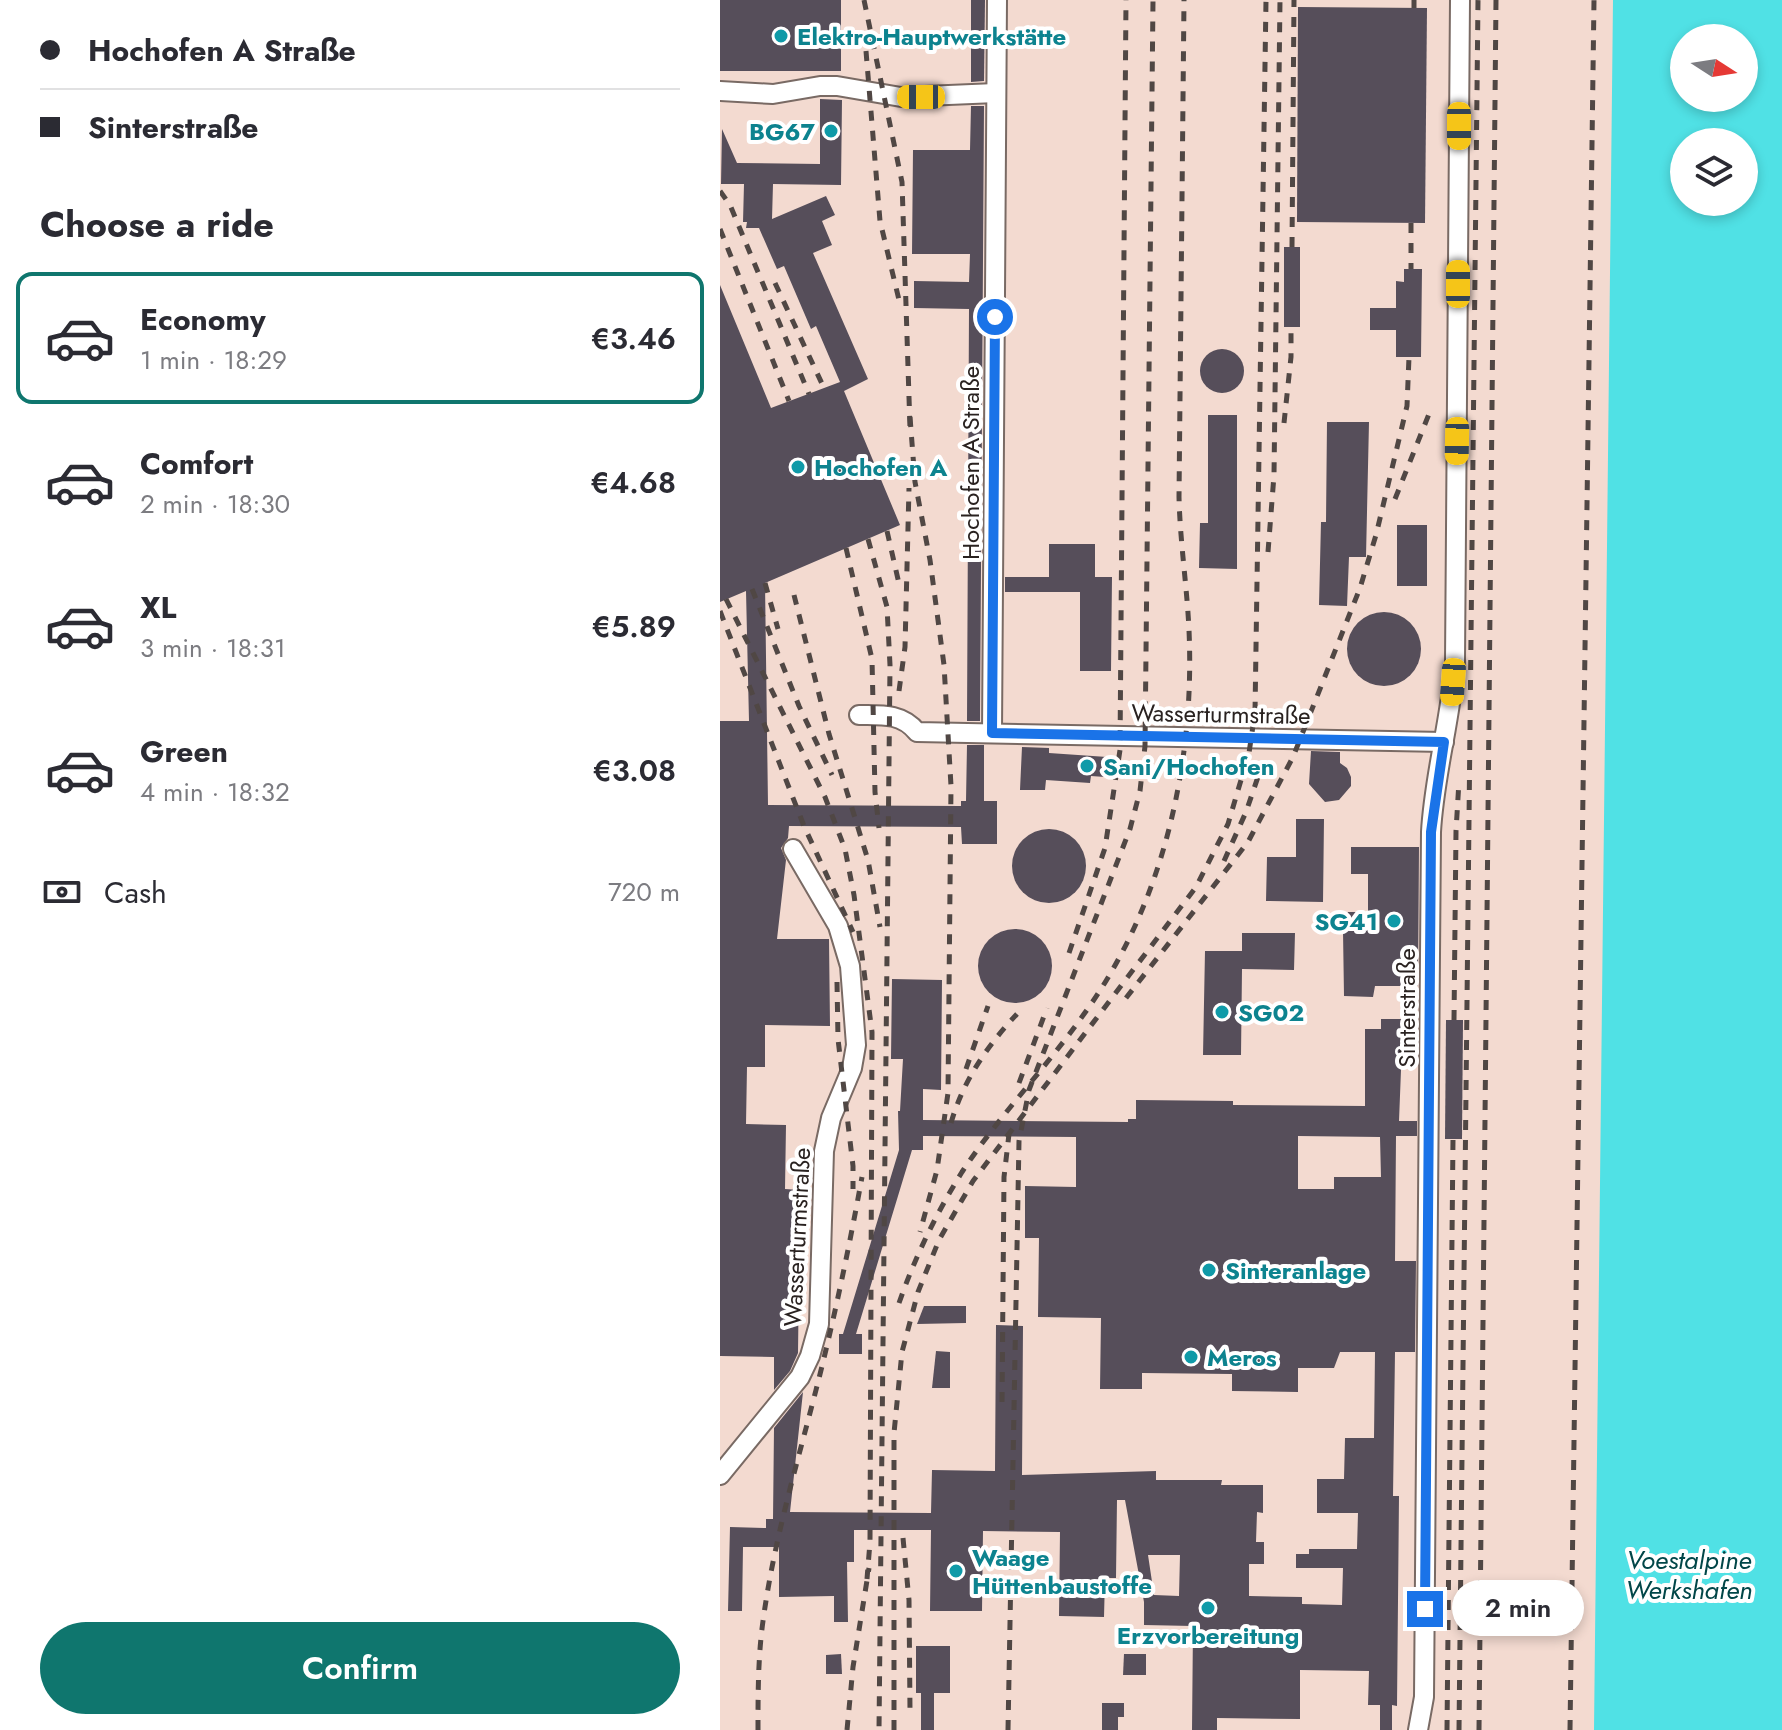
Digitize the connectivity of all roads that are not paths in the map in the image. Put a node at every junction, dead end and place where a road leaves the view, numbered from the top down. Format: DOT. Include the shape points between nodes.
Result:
graph roads {
  1 [pos="997,0"];
  2 [pos="1460,0"];
  3 [pos="720,91"];
  4 [pos="996,93"];
  5 [pos="859,715"];
  6 [pos="992,733"];
  7 [pos="1444,742"];
  8 [pos="793,849"];
  9 [pos="720,1475"];
  10 [pos="1418,1730"];
  1 -- 4 [label="street, Hochofen A Straße"];
  2 -- 7 [label="street, Sinterstraße" via="1455,662"];
  3 -- 4 [label="street" via="773,94 837,86 901,97"];
  4 -- 6 [label="street, Hochofen A Straße"];
  5 -- 6 [label="street, Wasserturmstraße" via="900,718 917,732"];
  6 -- 7 [label="street, Wasserturmstraße"];
  7 -- 10 [label="street, Sinterstraße" via="1431,832 1424,1697"];
  8 -- 9 [label="street, Wasserturmstraße" via="838,926 850,966 856,1045 824,1151 819,1324 810,1356 800,1377"];
}
